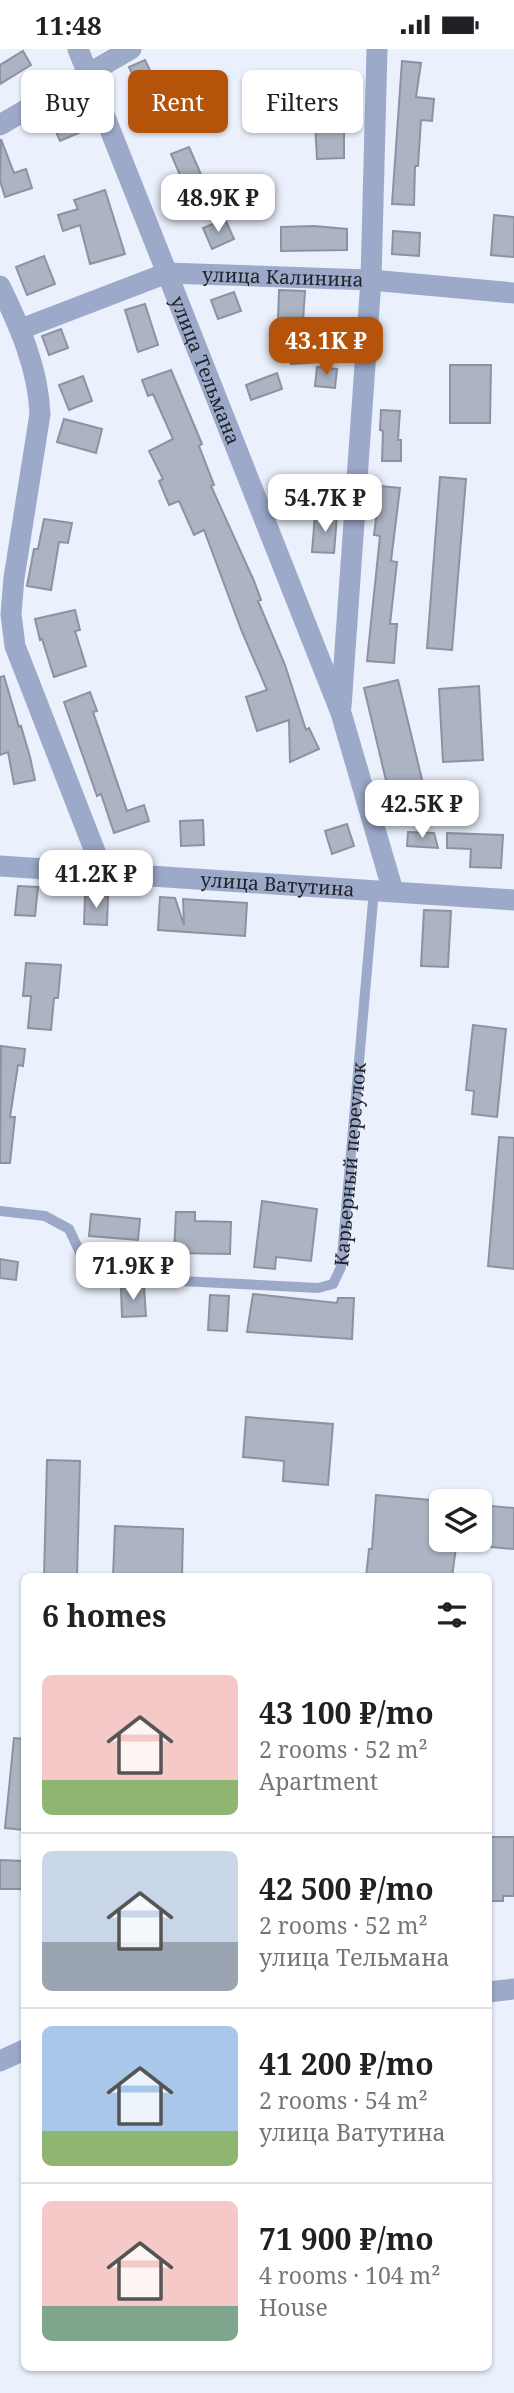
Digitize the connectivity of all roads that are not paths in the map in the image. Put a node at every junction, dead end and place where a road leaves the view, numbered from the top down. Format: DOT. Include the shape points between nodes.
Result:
graph roads {
  1 [pos="78,49"];
  2 [pos="131,49"];
  3 [pos="377,49"];
  4 [pos="86,70"];
  5 [pos="95,70"];
  6 [pos="21,113"];
  7 [pos="0,125"];
  8 [pos="111,133"];
  9 [pos="167,273"];
  10 [pos="371,280"];
  11 [pos="0,286"];
  12 [pos="514,293"];
  13 [pos="21,329"];
  14 [pos="341,713"];
  15 [pos="103,872"];
  16 [pos="1,873"];
  17 [pos="383,891"];
  18 [pos="514,900"];
  19 [pos="0,1211"];
  20 [pos="514,1989"];
  21 [pos="492,1991"];
  22 [pos="21,2051"];
  23 [pos="0,2061"];
  1 -- 4 [label="street, улица Тельмана"];
  2 -- 5 [label="street"];
  3 -- 10 [label="street"];
  6 -- 7 [label="street"];
  8 -- 9 [label="street, улица Тельмана"];
  9 -- 10 [label="street, улица Калинина"];
  9 -- 13 [label="street, улица Калинина"];
  9 -- 14 [label="street, улица Тельмана"];
  10 -- 12 [label="street, улица Калинина"];
  10 -- 14 [label="street"];
  11 -- 13 [label="street"];
  13 -- 15 [label="street" via="38,389 40,414 13,578 15,646"];
  14 -- 17 [label="street, улица Тельмана"];
  15 -- 16 [label="street, улица Ватутина"];
  15 -- 17 [label="street, улица Ватутина"];
  17 -- 18 [label="street, улица Ватутина"];
  17 -- 19 [label="lane, Карьерный переулок" via="341,1267 333,1284 318,1288 101,1277 85,1263 69,1229 45,1216"];
  20 -- 21 [label="street"];
  22 -- 23 [label="street"];
}
